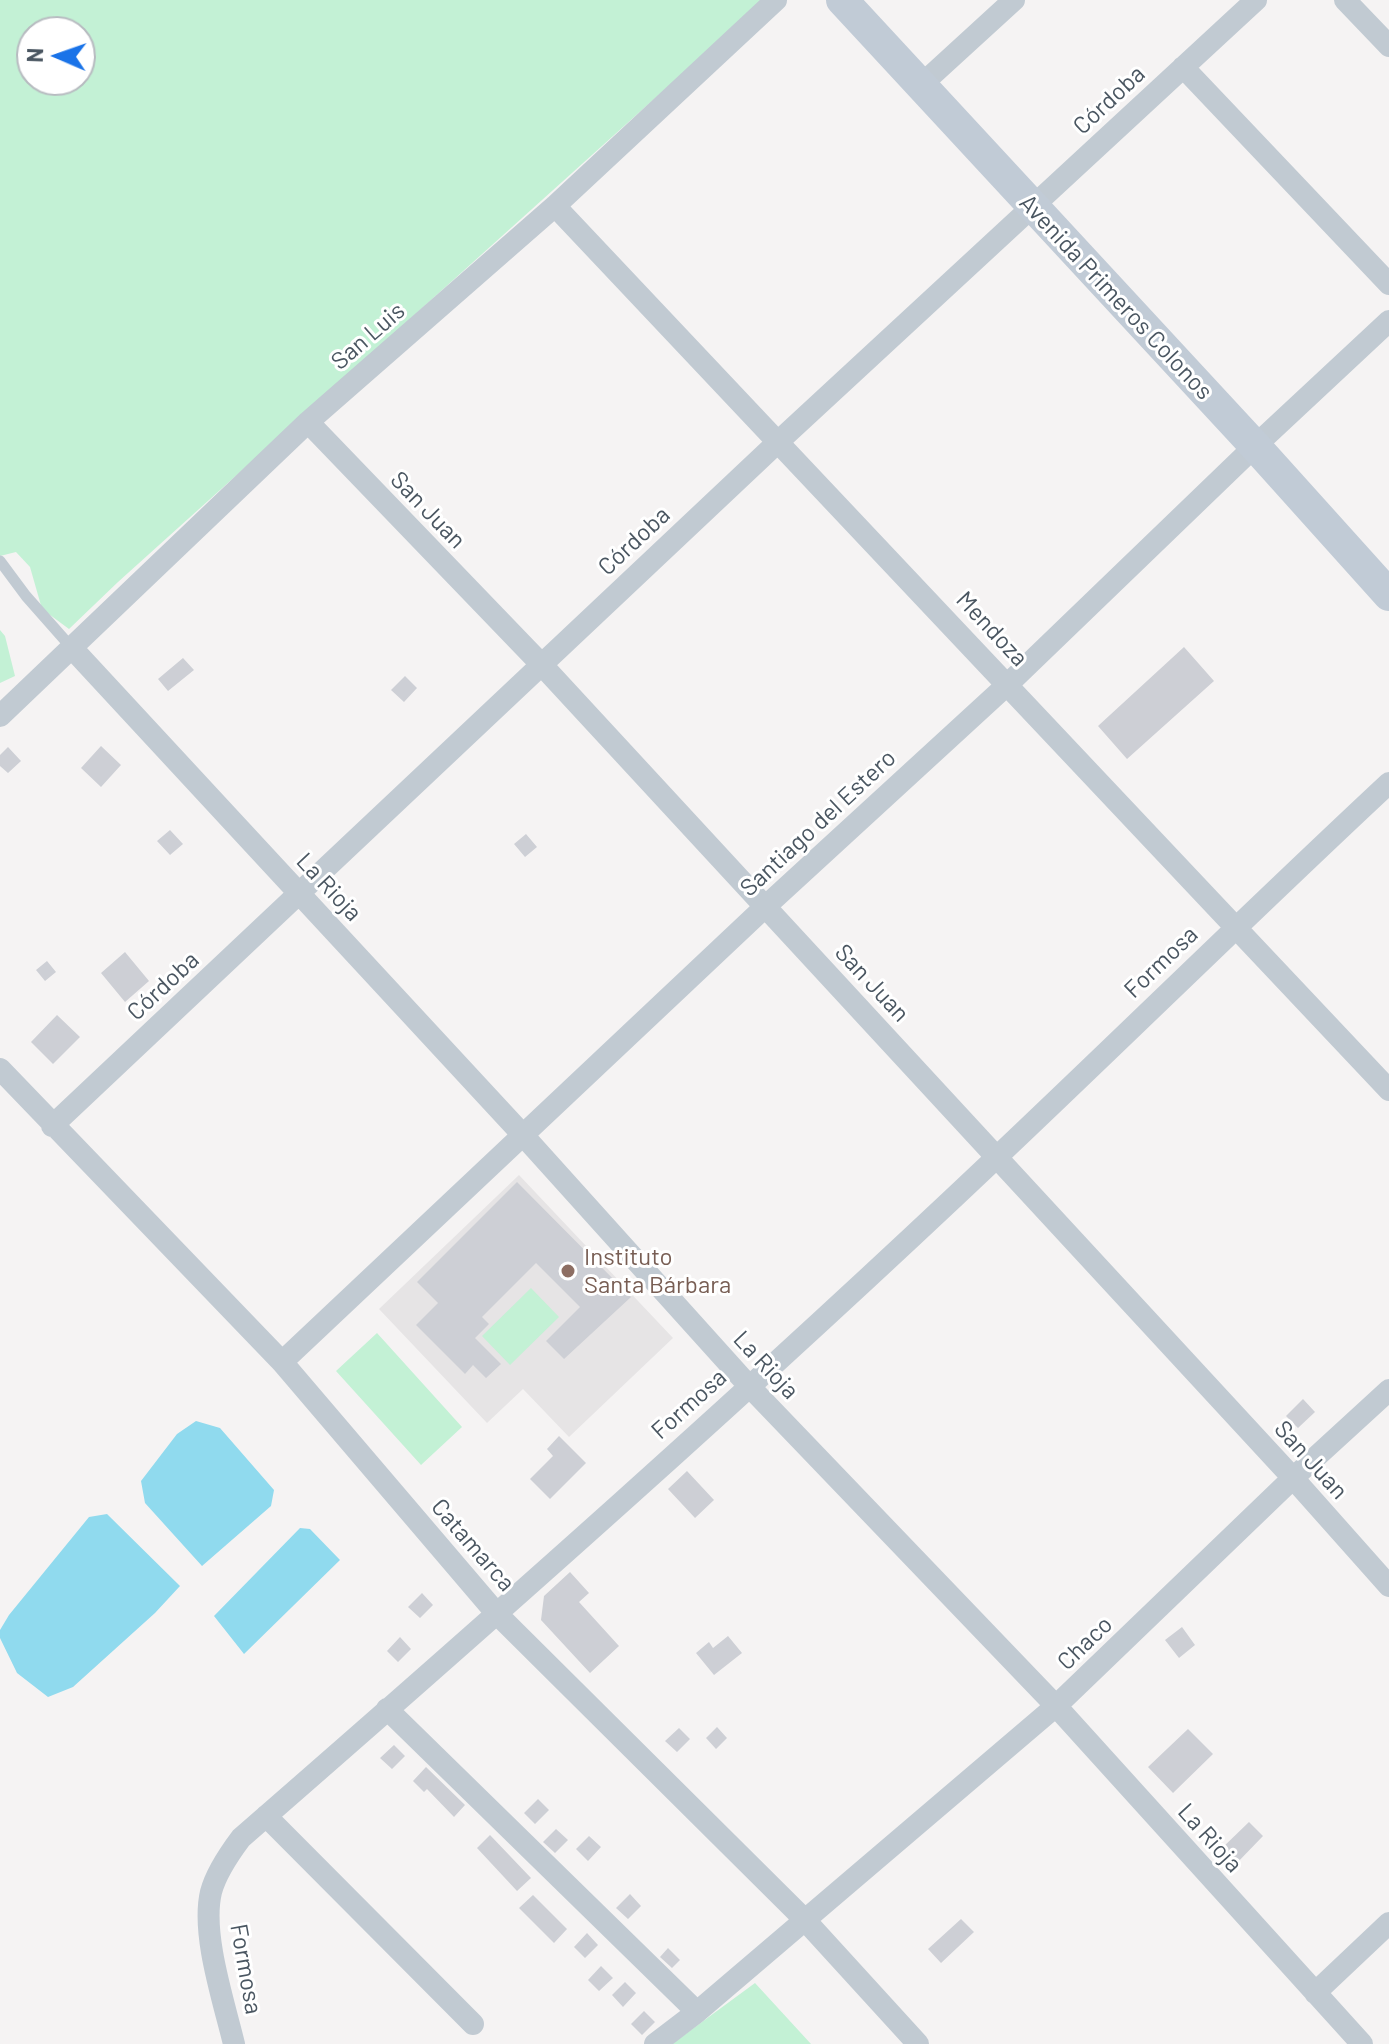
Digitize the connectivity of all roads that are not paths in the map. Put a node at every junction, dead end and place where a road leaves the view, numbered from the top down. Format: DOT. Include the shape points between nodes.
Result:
graph roads {
  1 [pos="776,0"];
  2 [pos="842,0"];
  3 [pos="1014,0"];
  4 [pos="1256,0"];
  5 [pos="1345,0"];
  6 [pos="1389,46"];
  7 [pos="1183,67"];
  8 [pos="921,85"];
  9 [pos="555,206"];
  10 [pos="1031,207"];
  11 [pos="1389,284"];
  12 [pos="1389,321"];
  13 [pos="308,422"];
  14 [pos="779,441"];
  15 [pos="1255,446"];
  16 [pos="0,561"];
  17 [pos="1389,595"];
  18 [pos="71,647"];
  19 [pos="541,664"];
  20 [pos="1008,684"];
  21 [pos="0,716"];
  22 [pos="1389,783"];
  23 [pos="299,893"];
  24 [pos="766,906"];
  25 [pos="1235,926"];
  26 [pos="0,1069"];
  27 [pos="1389,1090"];
  28 [pos="52,1126"];
  29 [pos="522,1134"];
  30 [pos="997,1157"];
  31 [pos="282,1362"];
  32 [pos="749,1386"];
  33 [pos="1389,1390"];
  34 [pos="1293,1478"];
  35 [pos="1389,1586"];
  36 [pos="497,1614"];
  37 [pos="1056,1706"];
  38 [pos="387,1709"];
  39 [pos="266,1816"];
  40 [pos="804,1919"];
  41 [pos="1389,1923"];
  42 [pos="1315,1993"];
  43 [pos="697,2012"];
  44 [pos="473,2024"];
  45 [pos="234,2044"];
  46 [pos="655,2044"];
  47 [pos="918,2044"];
  48 [pos="1362,2044"];
  1 -- 9 [label="street, San Luis"];
  2 -- 8 [label="street, Avenida Primeros Colonos"];
  3 -- 8 [label="street"];
  4 -- 7 [label="street, Córdoba"];
  5 -- 6 [label="street"];
  7 -- 10 [label="street, Córdoba"];
  7 -- 11 [label="street"];
  8 -- 10 [label="street, Avenida Primeros Colonos"];
  9 -- 13 [label="street, San Luis"];
  9 -- 14 [label="street, Mendoza"];
  10 -- 14 [label="street, Córdoba"];
  10 -- 15 [label="street, Avenida Primeros Colonos"];
  12 -- 15 [label="street, Santiago del Estero"];
  13 -- 18 [label="street, San Luis"];
  13 -- 19 [label="street, San Juan"];
  14 -- 19 [label="street, Córdoba"];
  14 -- 20 [label="street, Mendoza"];
  15 -- 17 [label="street, Avenida Primeros Colonos"];
  15 -- 20 [label="street, Santiago del Estero"];
  16 -- 18 [label="lane"];
  18 -- 21 [label="street, San Luis"];
  18 -- 23 [label="street, La Rioja"];
  19 -- 23 [label="street, Córdoba"];
  19 -- 24 [label="street, San Juan"];
  20 -- 24 [label="street, Santiago del Estero"];
  20 -- 25 [label="street, Mendoza"];
  22 -- 25 [label="street, Formosa"];
  23 -- 28 [label="street, Córdoba"];
  23 -- 29 [label="street, La Rioja"];
  24 -- 29 [label="street, Santiago del Estero"];
  24 -- 30 [label="street, San Juan"];
  25 -- 27 [label="street, Mendoza"];
  25 -- 30 [label="street, Formosa"];
  26 -- 28 [label="street, Catamarca"];
  28 -- 31 [label="street, Catamarca"];
  29 -- 31 [label="street, Santiago del Estero"];
  29 -- 32 [label="street, La Rioja"];
  30 -- 32 [label="street, Formosa"];
  30 -- 34 [label="street, San Juan"];
  31 -- 36 [label="street, Catamarca"];
  32 -- 36 [label="street, Formosa"];
  32 -- 37 [label="street, La Rioja"];
  33 -- 34 [label="street, Chaco"];
  34 -- 35 [label="street, San Juan"];
  34 -- 37 [label="street, Chaco"];
  36 -- 38 [label="street, Formosa"];
  36 -- 40 [label="street, Catamarca"];
  37 -- 40 [label="street, Chaco"];
  37 -- 42 [label="street, La Rioja"];
  38 -- 39 [label="street, Formosa"];
  38 -- 43 [label="street"];
  39 -- 44 [label="street"];
  39 -- 45 [label="street, Formosa" via="227,1856 211,1893 209,1937"];
  40 -- 43 [label="street, Chaco"];
  40 -- 47 [label="street, Catamarca"];
  41 -- 42 [label="street"];
  42 -- 48 [label="street, La Rioja"];
  43 -- 46 [label="street, Chaco"];
}
